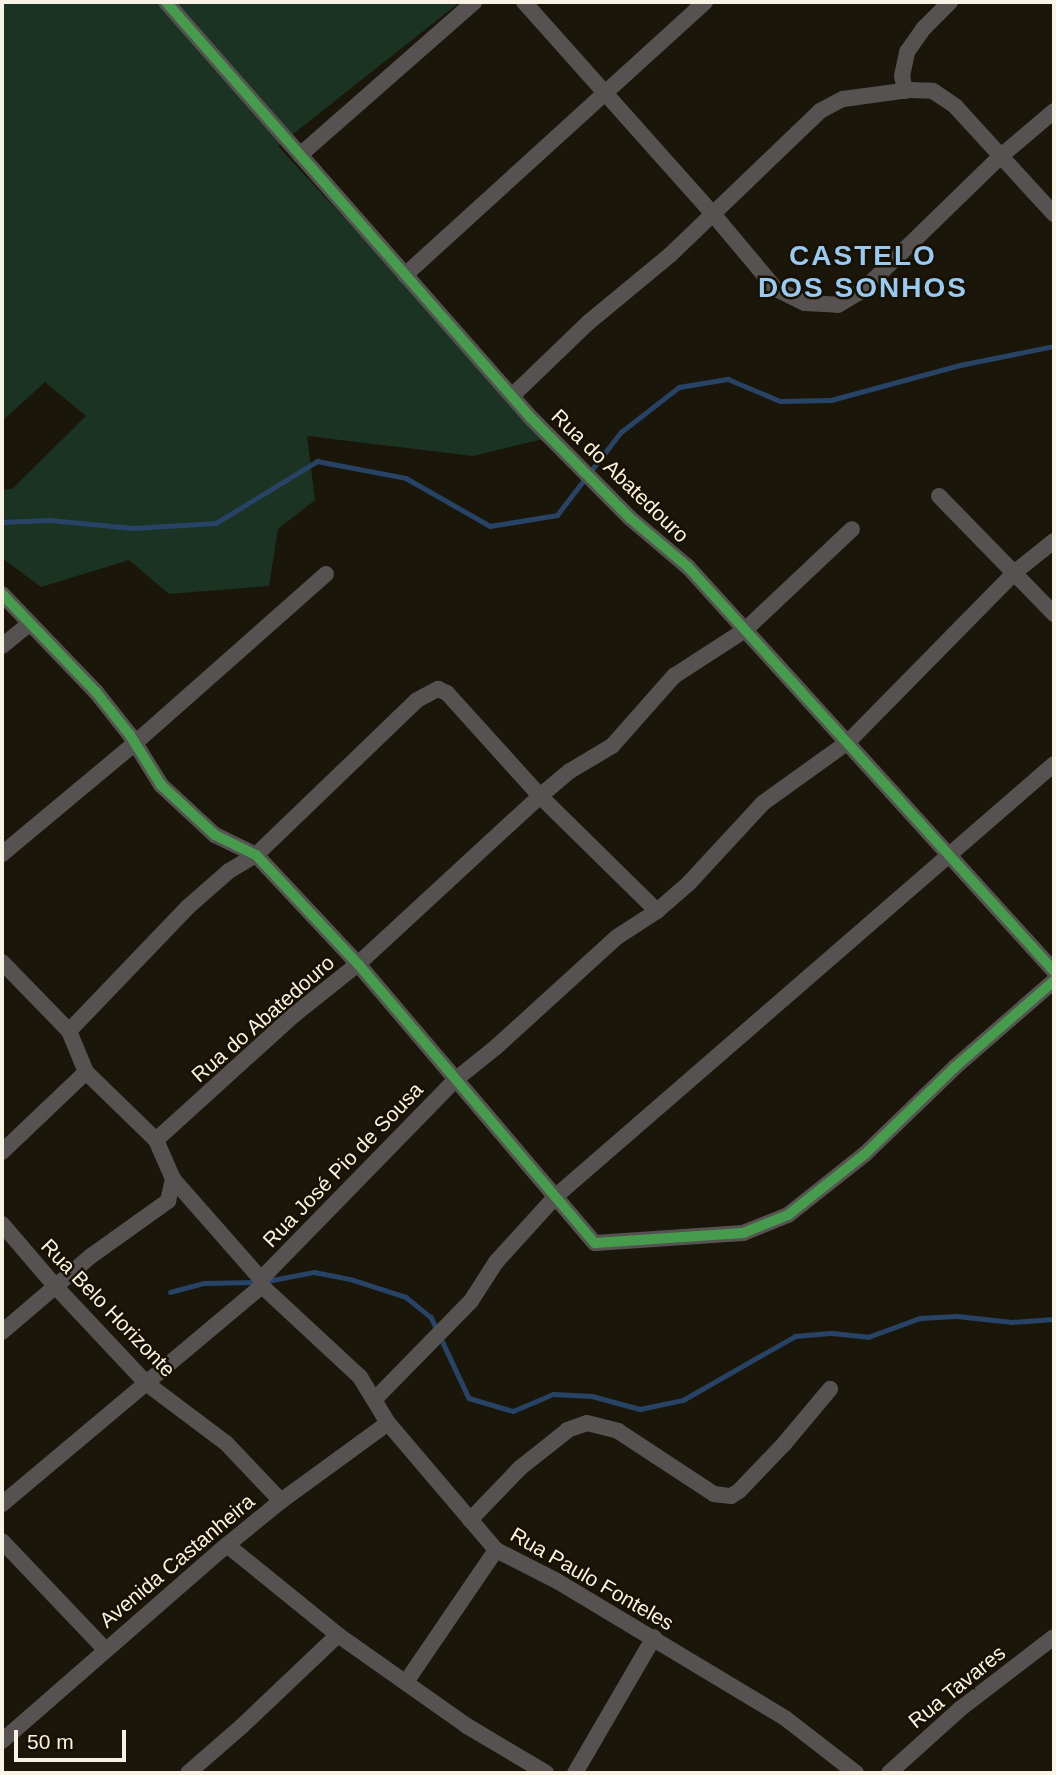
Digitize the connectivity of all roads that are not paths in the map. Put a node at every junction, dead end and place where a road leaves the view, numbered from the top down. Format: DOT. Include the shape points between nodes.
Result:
graph roads {
  1 [pos="166,2"];
  2 [pos="474,2"];
  3 [pos="524,2"];
  4 [pos="705,2"];
  5 [pos="950,2"];
  6 [pos="905,91"];
  7 [pos="607,94"];
  8 [pos="1054,111"];
  9 [pos="300,155"];
  10 [pos="1002,155"];
  11 [pos="713,214"];
  12 [pos="1054,214"];
  13 [pos="405,275"];
  14 [pos="512,397"];
  15 [pos="939,496"];
  16 [pos="852,529"];
  17 [pos="1054,541"];
  18 [pos="1015,572"];
  19 [pos="326,575"];
  20 [pos="2,594"];
  21 [pos="1054,614"];
  22 [pos="30,623"];
  23 [pos="745,630"];
  24 [pos="2,646"];
  25 [pos="848,742"];
  26 [pos="135,743"];
  27 [pos="1054,764"];
  28 [pos="540,796"];
  29 [pos="2,854"];
  30 [pos="949,854"];
  31 [pos="256,855"];
  32 [pos="657,911"];
  33 [pos="2,962"];
  34 [pos="358,964"];
  35 [pos="1054,971"];
  36 [pos="1054,981"];
  37 [pos="69,1031"];
  38 [pos="86,1072"];
  39 [pos="455,1080"];
  40 [pos="156,1140"];
  41 [pos="2,1152"];
  42 [pos="173,1179"];
  43 [pos="556,1196"];
  44 [pos="2,1224"];
  45 [pos="261,1282"];
  46 [pos="56,1287"];
  47 [pos="2,1332"];
  48 [pos="146,1383"];
  49 [pos="830,1389"];
  50 [pos="375,1399"];
  51 [pos="388,1423"];
  52 [pos="281,1501"];
  53 [pos="2,1504"];
  54 [pos="470,1520"];
  55 [pos="2,1541"];
  56 [pos="227,1545"];
  57 [pos="496,1550"];
  58 [pos="338,1634"];
  59 [pos="654,1637"];
  60 [pos="1054,1637"];
  61 [pos="105,1649"];
  62 [pos="406,1682"];
  63 [pos="2,1741"];
  64 [pos="188,1773"];
  65 [pos="546,1773"];
  66 [pos="575,1773"];
  67 [pos="856,1773"];
  68 [pos="889,1773"];
  1 -- 9 [label="street, Rua do Abatedouro"];
  2 -- 9 [label="street"];
  3 -- 7 [label="street"];
  4 -- 7 [label="street"];
  5 -- 6 [label="street" via="923,28 907,52 902,76"];
  6 -- 10 [label="street" via="933,92 944,99"];
  6 -- 11 [label="street" via="843,99 820,111"];
  7 -- 11 [label="street"];
  7 -- 13 [label="street"];
  8 -- 10 [label="street"];
  9 -- 13 [label="street, Rua do Abatedouro"];
  10 -- 11 [label="street" via="863,290 838,305 805,303 776,289"];
  10 -- 12 [label="street"];
  11 -- 14 [label="street" via="589,322"];
  13 -- 14 [label="street, Rua do Abatedouro"];
  14 -- 23 [label="street, Rua do Abatedouro" via="630,518 688,567"];
  15 -- 18 [label="street"];
  16 -- 23 [label="street, Rua do Abatedouro"];
  17 -- 18 [label="street, Rua José Pio de Sousa"];
  18 -- 21 [label="street"];
  18 -- 25 [label="street, Rua José Pio de Sousa"];
  19 -- 26 [label="street"];
  20 -- 22 [label="street"];
  22 -- 24 [label="street"];
  22 -- 26 [label="street" via="96,692"];
  23 -- 25 [label="street, Rua do Abatedouro"];
  23 -- 28 [label="street, Rua do Abatedouro" via="674,676 612,746"];
  25 -- 30 [label="street, Rua do Abatedouro"];
  25 -- 32 [label="street, Rua José Pio de Sousa" via="763,803 690,883"];
  26 -- 29 [label="street"];
  26 -- 31 [label="street" via="161,785 215,835"];
  27 -- 30 [label="street"];
  28 -- 31 [label="street" via="447,693 438,689 417,699"];
  28 -- 32 [label="street"];
  28 -- 34 [label="street, Rua do Abatedouro"];
  30 -- 35 [label="street, Rua do Abatedouro"];
  30 -- 43 [label="street"];
  31 -- 34 [label="street"];
  31 -- 37 [label="street" via="229,871 189,906"];
  32 -- 39 [label="street, Rua José Pio de Sousa" via="617,937"];
  33 -- 37 [label="street"];
  34 -- 39 [label="street"];
  34 -- 40 [label="street, Rua do Abatedouro" via="293,1015"];
  36 -- 43 [label="street" via="865,1154 788,1215 743,1233 596,1244"];
  37 -- 38 [label="street"];
  38 -- 40 [label="street"];
  38 -- 41 [label="street"];
  39 -- 43 [label="street"];
  39 -- 45 [label="street, Rua José Pio de Sousa"];
  40 -- 42 [label="street"];
  42 -- 45 [label="street, Rua Paulo Fonteles"];
  42 -- 46 [label="street" via="168,1201"];
  43 -- 50 [label="street" via="495,1262 471,1301"];
  44 -- 46 [label="street, Rua Belo Horizonte"];
  45 -- 48 [label="street, Rua José Pio de Sousa"];
  45 -- 50 [label="street, Rua Paulo Fonteles" via="360,1377"];
  46 -- 47 [label="street"];
  46 -- 48 [label="street, Rua Belo Horizonte"];
  48 -- 52 [label="street, Rua Belo Horizonte" via="226,1443"];
  48 -- 53 [label="street, Rua José Pio de Sousa"];
  49 -- 54 [label="street" via="784,1444 730,1496 714,1494 618,1431 587,1423 567,1430 520,1468"];
  50 -- 51 [label="street, Rua Paulo Fonteles"];
  51 -- 52 [label="street, Avenida Castanheira"];
  51 -- 54 [label="street, Rua Paulo Fonteles"];
  52 -- 56 [label="street, Avenida Castanheira"];
  54 -- 57 [label="street, Rua Paulo Fonteles"];
  55 -- 61 [label="street"];
  56 -- 58 [label="street"];
  56 -- 61 [label="street, Avenida Castanheira"];
  57 -- 59 [label="street, Rua Paulo Fonteles"];
  57 -- 62 [label="street"];
  58 -- 62 [label="street"];
  58 -- 64 [label="street"];
  59 -- 66 [label="street"];
  59 -- 67 [label="street, Rua Paulo Fonteles" via="785,1718"];
  60 -- 68 [label="street, Rua Tavares" via="960,1709"];
  61 -- 63 [label="street, Avenida Castanheira"];
  62 -- 65 [label="street" via="467,1726"];
}
